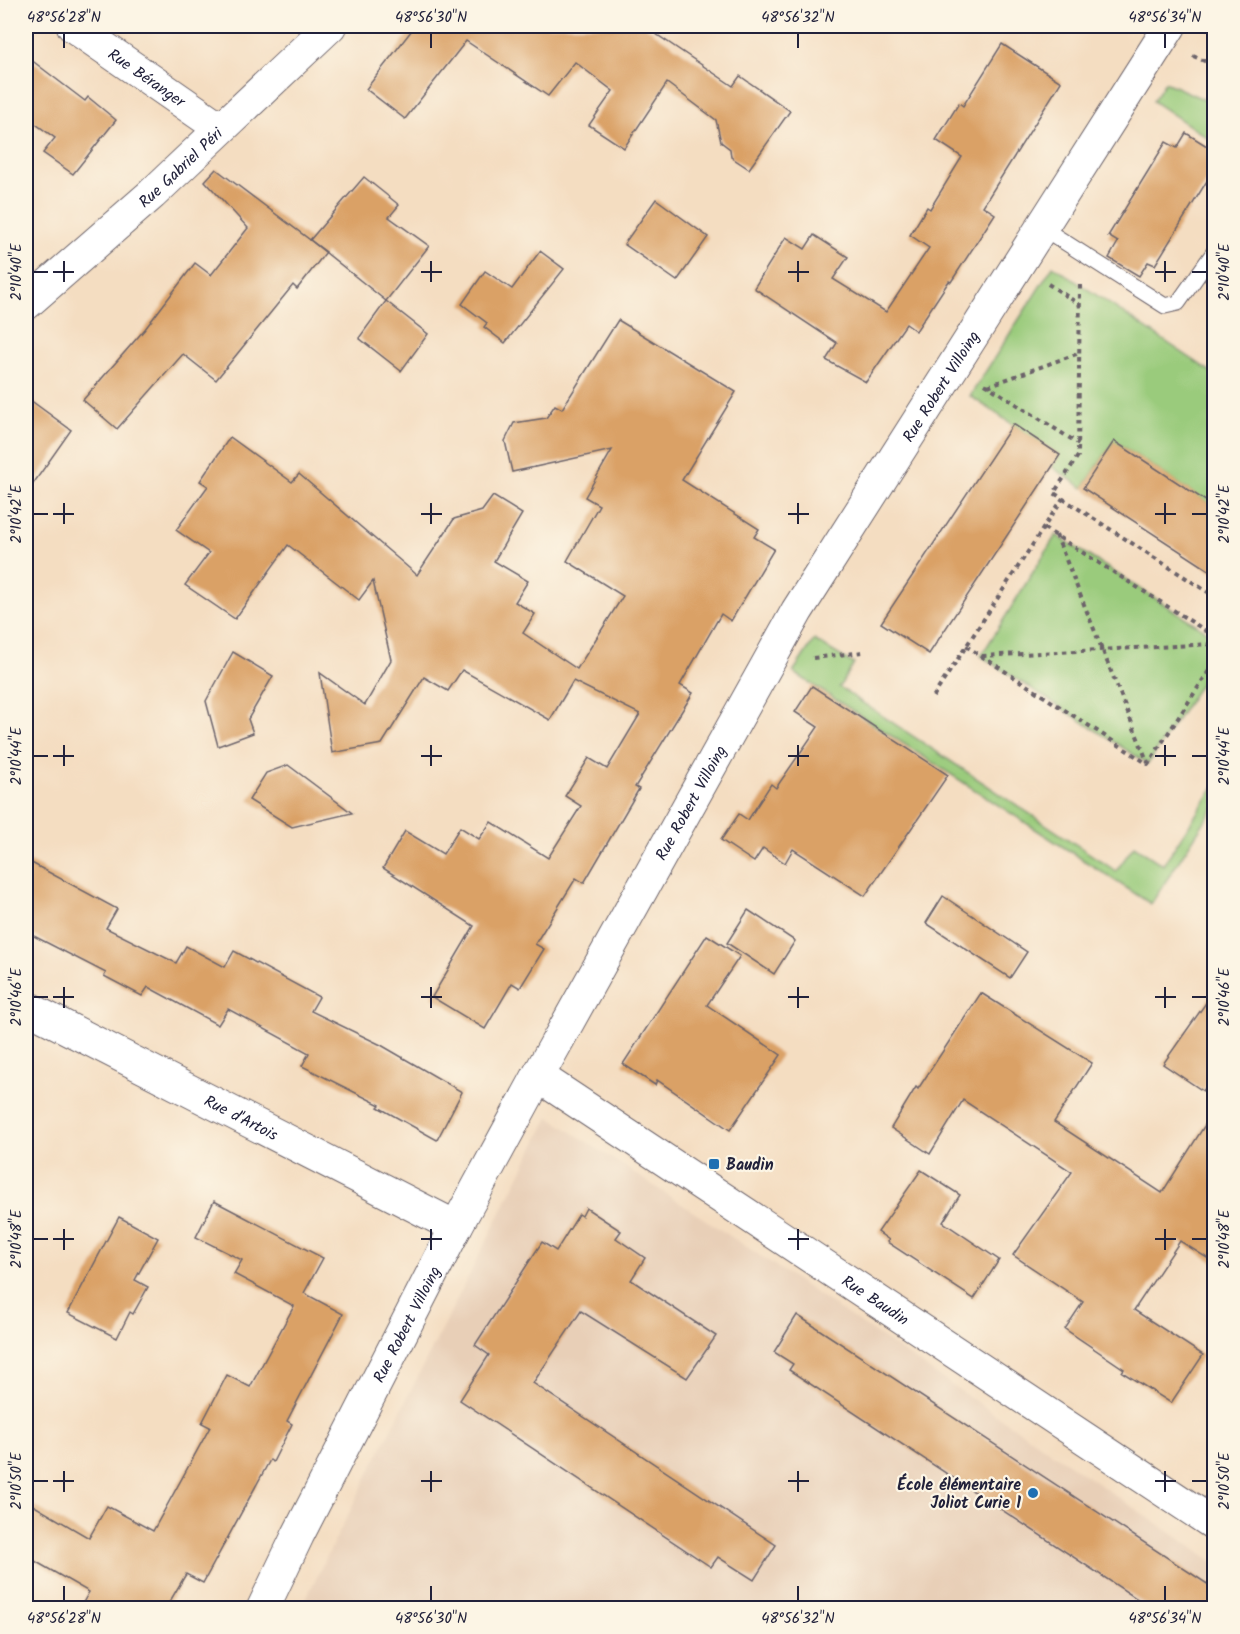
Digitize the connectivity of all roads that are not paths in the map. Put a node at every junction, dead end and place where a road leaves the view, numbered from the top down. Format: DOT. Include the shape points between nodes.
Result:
graph roads {
  1 [pos="73,26"];
  2 [pos="330,26"];
  3 [pos="1170,26"];
  4 [pos="220,128"];
  5 [pos="1041,227"];
  6 [pos="1215,252"];
  7 [pos="26,304"];
  8 [pos="26,1007"];
  9 [pos="538,1076"];
  10 [pos="456,1227"];
  11 [pos="1215,1524"];
  12 [pos="263,1608"];
  1 -- 4 [label="street, Rue Béranger"];
  2 -- 4 [label="street, Rue Gabriel Péri"];
  3 -- 5 [label="street, Rue Robert Villoing"];
  4 -- 7 [label="street, Rue Gabriel Péri" via="152,194"];
  5 -- 6 [label="lane" via="1165,306 1178,303"];
  5 -- 9 [label="street, Rue Robert Villoing" via="797,611"];
  8 -- 10 [label="street, Rue d'Artois"];
  9 -- 10 [label="street, Rue Robert Villoing"];
  9 -- 11 [label="street, Rue Baudin"];
  10 -- 12 [label="street, Rue Robert Villoing"];
}
